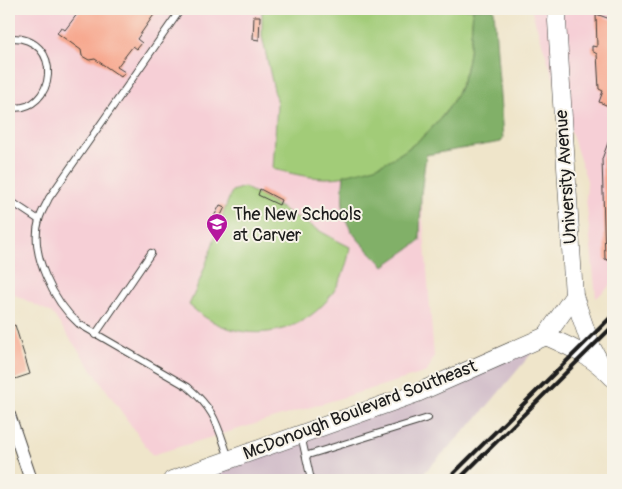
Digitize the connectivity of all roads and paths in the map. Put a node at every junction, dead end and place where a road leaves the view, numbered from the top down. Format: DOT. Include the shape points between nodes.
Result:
graph roads {
  1 [pos="181,9"];
  2 [pos="558,9"];
  3 [pos="9,38"];
  4 [pos="9,107"];
  5 [pos="9,200"];
  6 [pos="39,220"];
  7 [pos="151,253"];
  8 [pos="574,296"];
  9 [pos="95,335"];
  10 [pos="546,336"];
  11 [pos="608,372"];
  12 [pos="9,416"];
  13 [pos="428,418"];
  14 [pos="301,433"];
  15 [pos="308,455"];
  16 [pos="230,459"];
  17 [pos="31,480"];
  18 [pos="172,480"];
  19 [pos="311,480"];
  1 -- 6 [label="lane" via="49,198"];
  2 -- 8 [label="main road, University Avenue"];
  3 -- 4 [label="lane" via="18,37 40,49 49,71 48,82 40,96 29,105"];
  5 -- 6 [label="lane"];
  6 -- 9 [label="lane" via="37,237 44,276 67,314"];
  7 -- 9 [label="lane"];
  8 -- 10 [label="main road"];
  8 -- 11 [label="main road, University Avenue" via="591,346"];
  9 -- 16 [label="lane" via="188,386 212,412"];
  10 -- 11 [label="main road" via="584,354"];
  10 -- 14 [label="main road, McDonough Boulevard Southeast" via="417,393"];
  12 -- 17 [label="street"];
  13 -- 15 [label="lane"];
  14 -- 15 [label="lane"];
  14 -- 16 [label="main road, McDonough Boulevard Southeast"];
  15 -- 19 [label="lane"];
  16 -- 18 [label="main road, McDonough Boulevard Southeast"];
}
